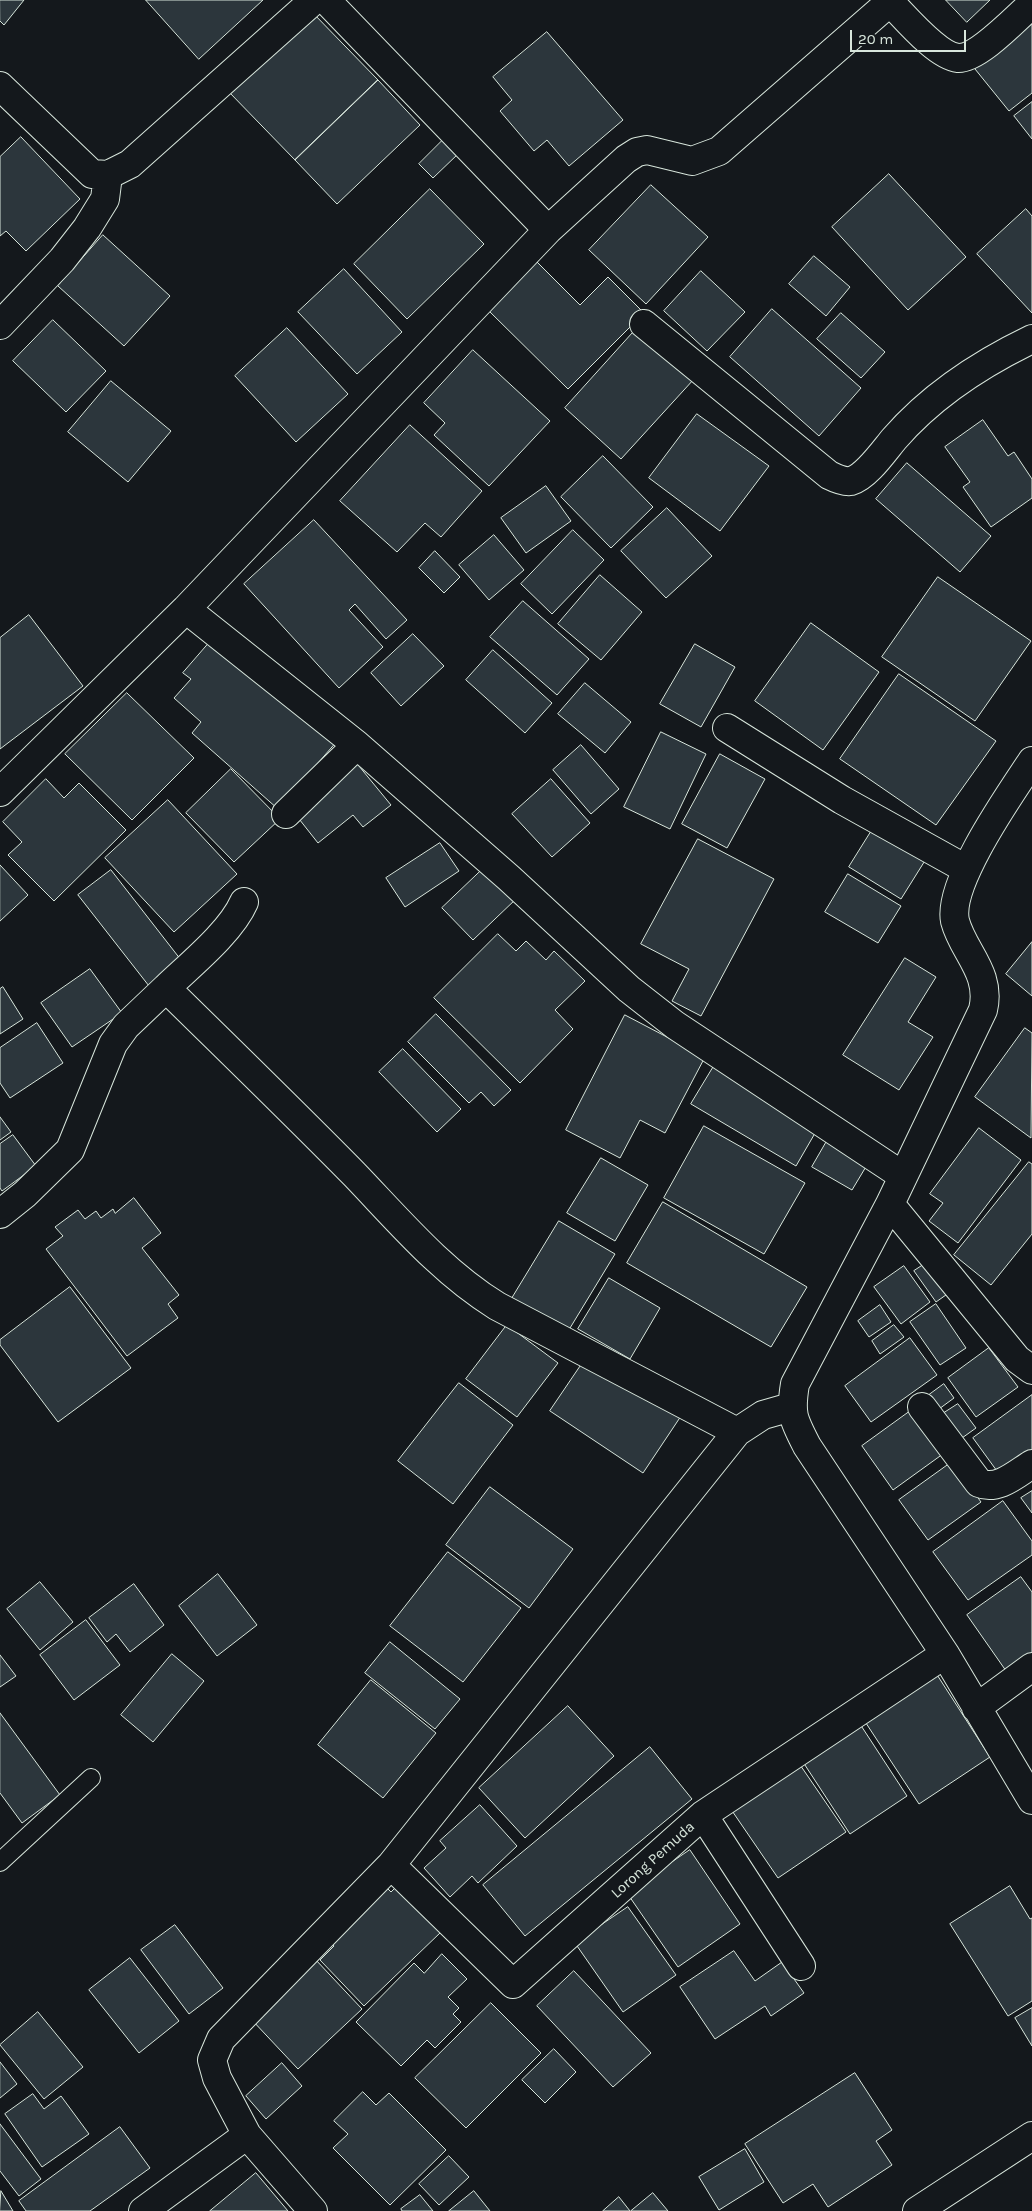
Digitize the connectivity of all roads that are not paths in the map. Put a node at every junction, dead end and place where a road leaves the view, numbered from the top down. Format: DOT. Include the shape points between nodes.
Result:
graph roads {
  1 [pos="314,0"];
  2 [pos="326,0"];
  3 [pos="889,1"];
  4 [pos="1032,4"];
  5 [pos="0,86"];
  6 [pos="108,175"];
  7 [pos="548,230"];
  8 [pos="644,324"];
  9 [pos="0,326"];
  10 [pos="1032,339"];
  11 [pos="186,609"];
  12 [pos="727,728"];
  13 [pos="357,746"];
  14 [pos="1032,761"];
  15 [pos="0,792"];
  16 [pos="286,814"];
  17 [pos="966,869"];
  18 [pos="244,902"];
  19 [pos="166,988"];
  20 [pos="903,1176"];
  21 [pos="890,1204"];
  22 [pos="0,1214"];
  23 [pos="1032,1370"];
  24 [pos="791,1407"];
  25 [pos="922,1407"];
  26 [pos="737,1432"];
  27 [pos="1032,1464"];
  28 [pos="945,1654"];
  29 [pos="1032,1667"];
  30 [pos="976,1708"];
  31 [pos="91,1778"];
  32 [pos="1032,1800"];
  33 [pos="703,1815"];
  34 [pos="0,1862"];
  35 [pos="390,1865"];
  36 [pos="802,1966"];
  37 [pos="247,2135"];
  38 [pos="1032,2136"];
  39 [pos="143,2211"];
  40 [pos="314,2211"];
  41 [pos="916,2211"];
  1 -- 6 [label="street" via="130,164"];
  2 -- 7 [label="street"];
  3 -- 4 [label="street" via="939,50 958,58 974,54"];
  3 -- 7 [label="street" via="720,151 692,162 647,150 637,152"];
  5 -- 6 [label="street" via="92,174"];
  6 -- 9 [label="street" via="105,199 87,228 62,260"];
  7 -- 11 [label="street"];
  8 -- 10 [label="street" via="829,475 837,480 850,481 867,470 909,422 945,390"];
  11 -- 13 [label="street"];
  11 -- 15 [label="street"];
  12 -- 17 [label="street" via="842,800"];
  13 -- 16 [label="street"];
  13 -- 20 [label="street" via="509,878 629,989 675,1025"];
  14 -- 17 [label="street"];
  17 -- 20 [label="street" via="956,902 955,920 984,982 985,1001"];
  18 -- 19 [label="street" via="228,927"];
  19 -- 22 [label="street" via="126,1026 113,1044 70,1150"];
  19 -- 26 [label="street" via="445,1269 470,1290"];
  20 -- 21 [label="street"];
  21 -- 23 [label="street" via="1018,1359"];
  21 -- 24 [label="street" via="795,1384"];
  24 -- 26 [label="street" via="763,1415"];
  24 -- 28 [label="street" via="807,1446"];
  25 -- 27 [label="street" via="979,1483 995,1486"];
  26 -- 35 [label="street"];
  28 -- 30 [label="street"];
  28 -- 33 [label="street, Lorong Pemuda"];
  29 -- 30 [label="street"];
  30 -- 32 [label="street"];
  31 -- 34 [label="lane"];
  33 -- 35 [label="street, Lorong Pemuda" via="513,1984"];
  33 -- 36 [label="street"];
  35 -- 37 [label="street" via="286,1970 215,2049 212,2060 217,2078"];
  37 -- 39 [label="street"];
  37 -- 40 [label="street"];
  38 -- 41 [label="street"];
}
